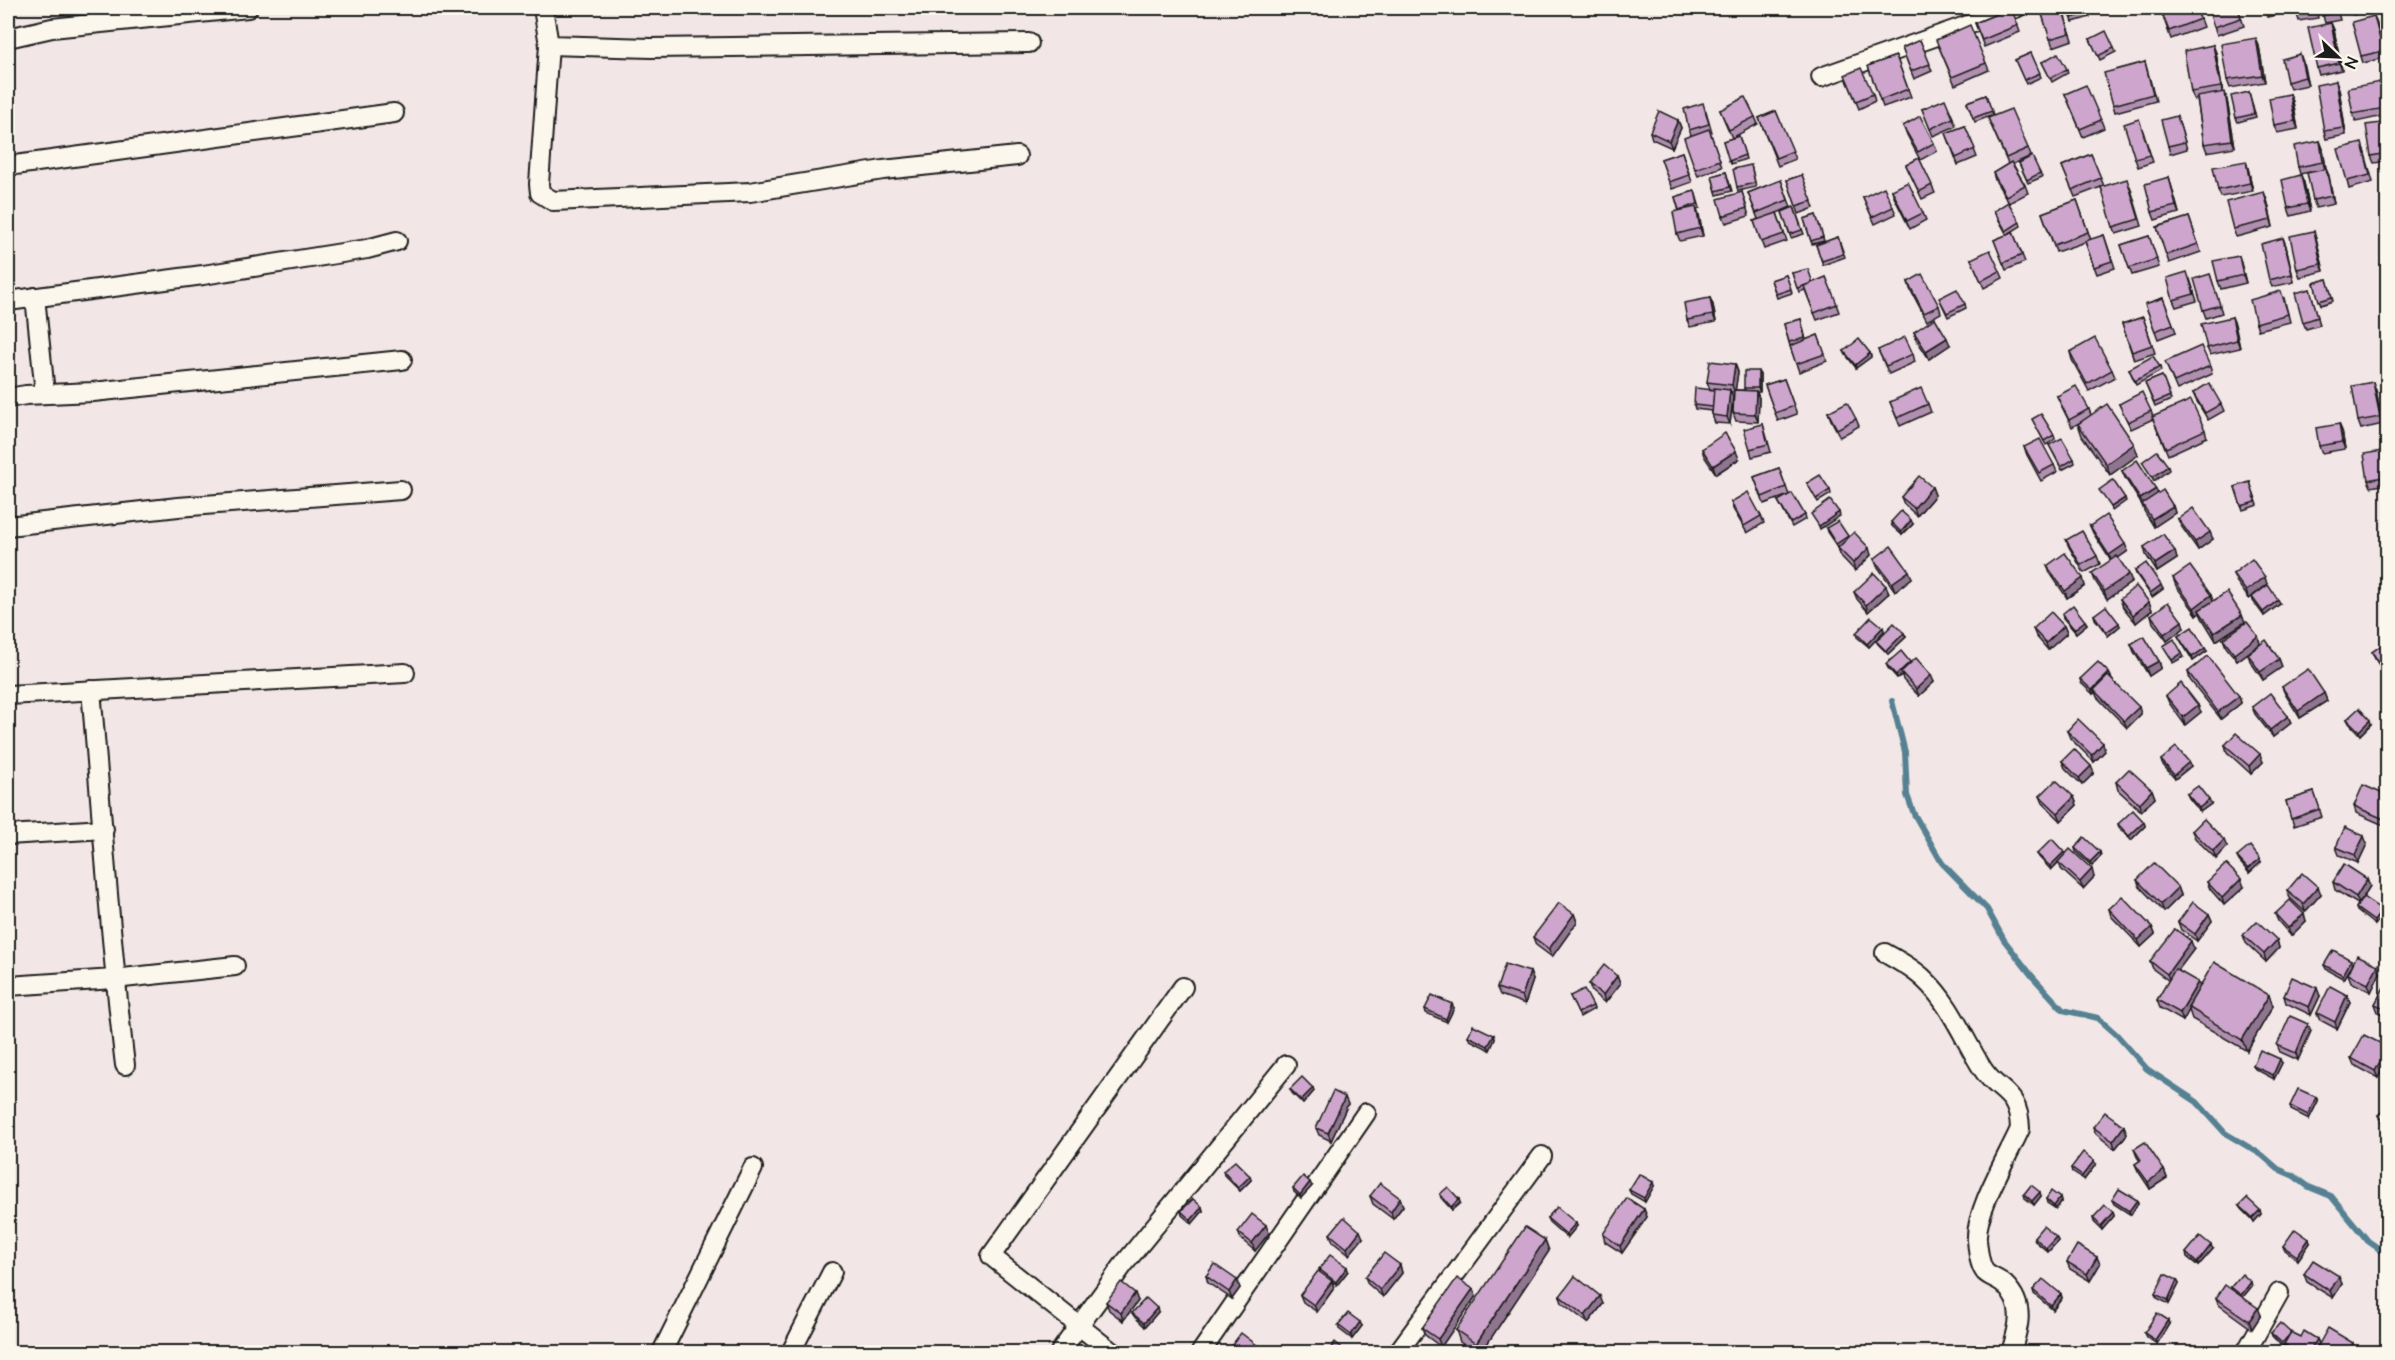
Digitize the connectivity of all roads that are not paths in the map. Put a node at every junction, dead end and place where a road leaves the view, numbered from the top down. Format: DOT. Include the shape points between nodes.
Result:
graph roads {
  1 [pos="248,8"];
  2 [pos="543,8"];
  3 [pos="2016,8"];
  4 [pos="8,38"];
  5 [pos="1029,44"];
  6 [pos="549,45"];
  7 [pos="1821,77"];
  8 [pos="394,113"];
  9 [pos="1017,156"];
  10 [pos="8,166"];
  11 [pos="398,241"];
  12 [pos="35,297"];
  13 [pos="8,301"];
  14 [pos="402,360"];
  15 [pos="45,393"];
  16 [pos="8,398"];
  17 [pos="401,490"];
  18 [pos="8,526"];
  19 [pos="405,673"];
  20 [pos="91,690"];
  21 [pos="8,694"];
  22 [pos="104,829"];
  23 [pos="8,835"];
  24 [pos="1886,953"];
  25 [pos="235,966"];
  26 [pos="114,979"];
  27 [pos="8,986"];
  28 [pos="1183,987"];
  29 [pos="125,1065"];
  30 [pos="1286,1065"];
  31 [pos="1366,1113"];
  32 [pos="1542,1156"];
  33 [pos="753,1168"];
  34 [pos="832,1272"];
  35 [pos="2279,1293"];
  36 [pos="1081,1326"];
  37 [pos="662,1353"];
  38 [pos="791,1353"];
  39 [pos="1060,1353"];
  40 [pos="1112,1353"];
  41 [pos="1201,1353"];
  42 [pos="1398,1353"];
  43 [pos="2011,1353"];
  44 [pos="2247,1353"];
  1 -- 4 [label="street" via="52,28"];
  2 -- 6 [label="street"];
  3 -- 7 [label="street"];
  5 -- 6 [label="street" via="651,48"];
  6 -- 9 [label="street" via="539,184 540,193 553,201 750,192 883,170"];
  8 -- 10 [label="street"];
  11 -- 12 [label="street" via="367,249"];
  12 -- 13 [label="street"];
  12 -- 15 [label="street"];
  14 -- 15 [label="street" via="93,392"];
  15 -- 16 [label="street"];
  17 -- 18 [label="street" via="178,507"];
  19 -- 20 [label="street"];
  20 -- 21 [label="street"];
  20 -- 22 [label="street"];
  22 -- 23 [label="street"];
  22 -- 26 [label="street"];
  24 -- 43 [label="street" via="1925,980 1962,1030 1984,1071 2011,1097 2019,1115 2020,1129 1984,1206 1977,1239 1985,1272 2007,1286 2018,1308 2020,1324"];
  25 -- 26 [label="street"];
  26 -- 27 [label="street"];
  26 -- 29 [label="street"];
  28 -- 36 [label="street" via="991,1256"];
  30 -- 36 [label="street" via="1124,1264"];
  31 -- 41 [label="street"];
  32 -- 42 [label="street"];
  33 -- 37 [label="street"];
  34 -- 38 [label="street"];
  35 -- 44 [label="street"];
  36 -- 39 [label="street"];
  36 -- 40 [label="street"];
}
